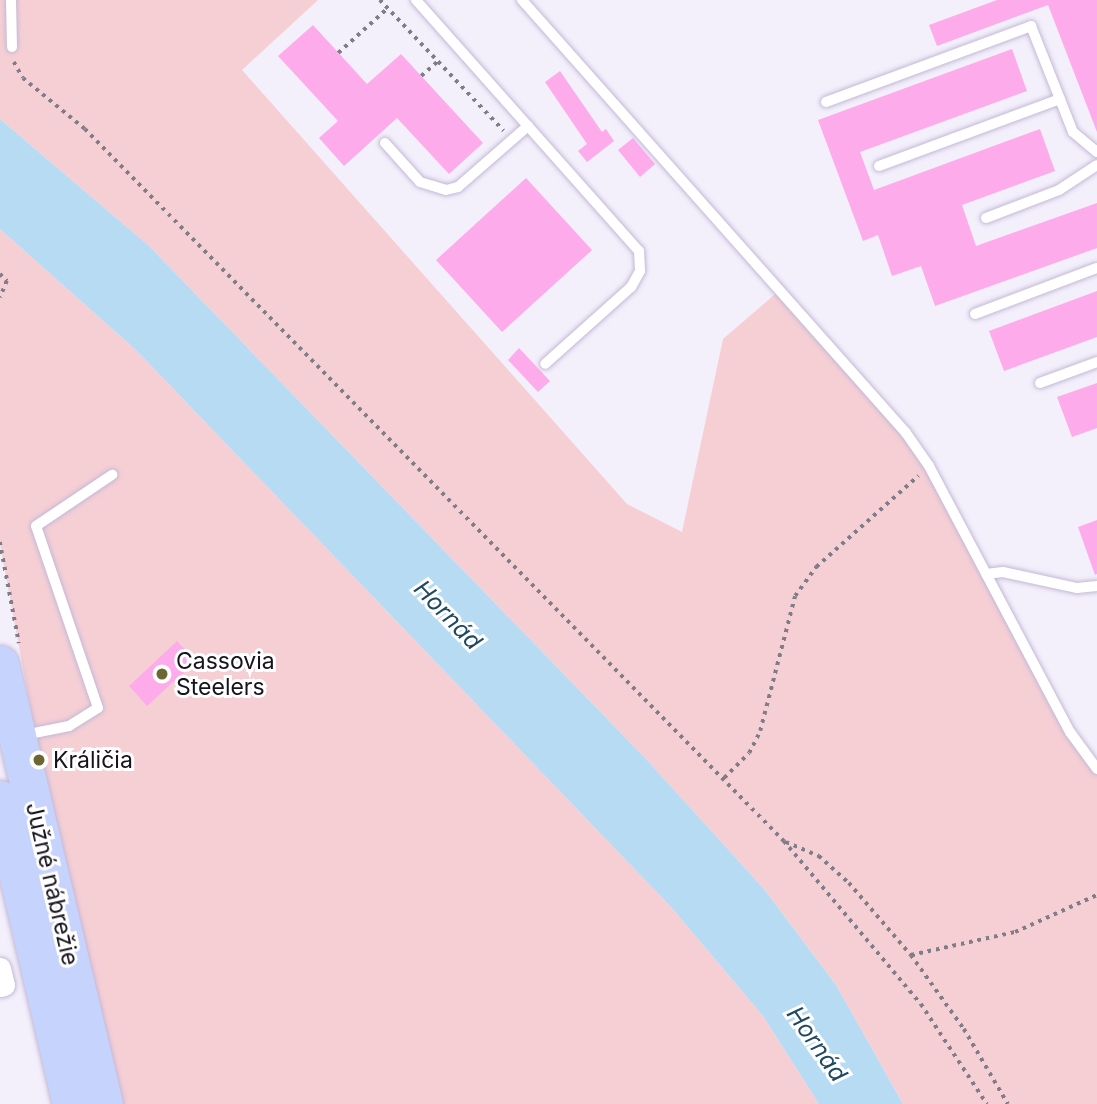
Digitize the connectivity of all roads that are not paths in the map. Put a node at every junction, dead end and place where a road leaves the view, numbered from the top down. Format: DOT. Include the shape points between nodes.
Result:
graph roads {
  1 [pos="11,0"];
  2 [pos="416,0"];
  3 [pos="522,0"];
  4 [pos="12,47"];
  5 [pos="1060,99"];
  6 [pos="826,102"];
  7 [pos="528,126"];
  8 [pos="385,143"];
  9 [pos="1097,152"];
  10 [pos="1097,165"];
  11 [pos="879,166"];
  12 [pos="986,218"];
  13 [pos="1097,268"];
  14 [pos="975,314"];
  15 [pos="1097,362"];
  16 [pos="545,364"];
  17 [pos="1040,383"];
  18 [pos="112,475"];
  19 [pos="986,574"];
  20 [pos="1097,586"];
  21 [pos="0,664"];
  22 [pos="17,736"];
  23 [pos="1097,769"];
  24 [pos="0,799"];
  25 [pos="71,1104"];
  26 [pos="104,1104"];
  1 -- 4 [label="lane"];
  2 -- 7 [label="lane"];
  3 -- 19 [label="lane" via="781,289 929,466"];
  5 -- 6 [label="lane" via="1031,26"];
  5 -- 9 [label="lane" via="1073,132"];
  5 -- 11 [label="lane"];
  7 -- 8 [label="lane" via="458,187 446,190 420,182"];
  7 -- 16 [label="lane" via="639,251 641,260 631,287"];
  10 -- 12 [label="lane" via="1059,190"];
  13 -- 14 [label="lane"];
  15 -- 17 [label="lane"];
  18 -- 22 [label="lane" via="36,526 98,708 69,726"];
  19 -- 20 [label="lane" via="1003,572 1077,587"];
  19 -- 23 [label="lane" via="1058,711"];
  21 -- 22 [label="highway, Južné nábrežie"];
  22 -- 26 [label="highway, Južné nábrežie"];
  24 -- 25 [label="highway, Južné nábrežie"];
}
